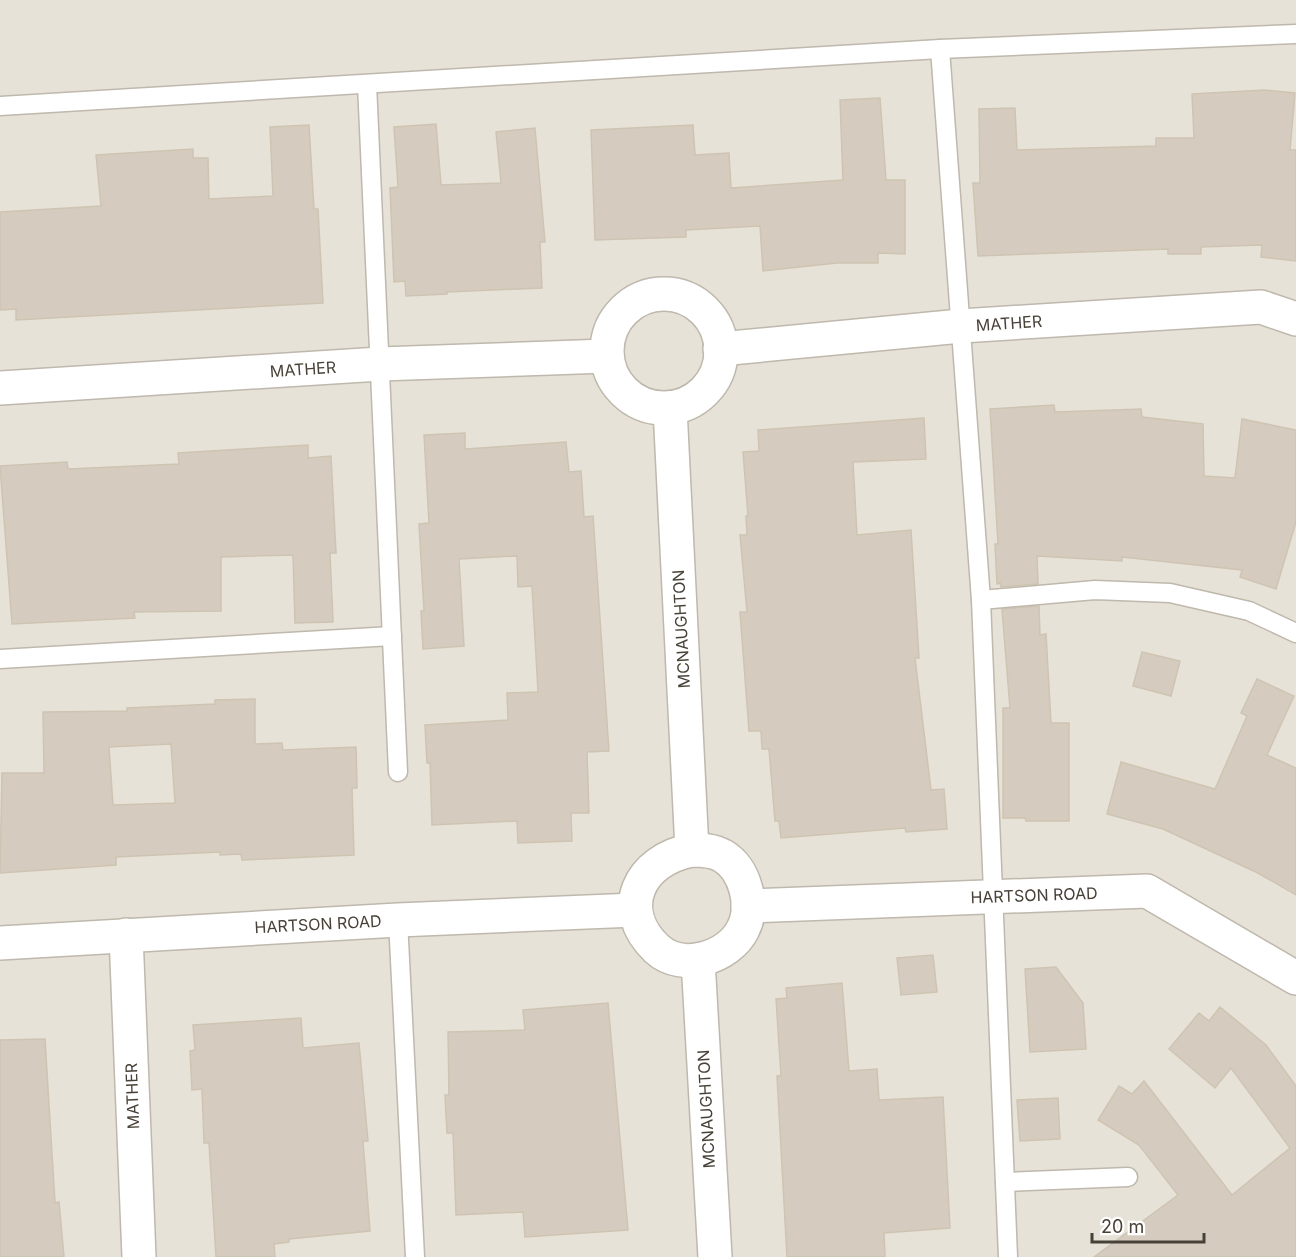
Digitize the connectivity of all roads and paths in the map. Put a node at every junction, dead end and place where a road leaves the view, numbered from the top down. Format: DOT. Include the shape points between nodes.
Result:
graph roads {
  1 [pos="1296,34"];
  2 [pos="940,49"];
  3 [pos="367,84"];
  4 [pos="0,106"];
  5 [pos="1296,319"];
  6 [pos="961,326"];
  7 [pos="720,349"];
  8 [pos="606,356"];
  9 [pos="380,364"];
  10 [pos="0,388"];
  11 [pos="670,408"];
  12 [pos="981,600"];
  13 [pos="1296,633"];
  14 [pos="392,636"];
  15 [pos="0,659"];
  16 [pos="398,772"];
  17 [pos="692,850"];
  18 [pos="993,897"];
  19 [pos="748,906"];
  20 [pos="635,910"];
  21 [pos="398,920"];
  22 [pos="126,935"];
  23 [pos="0,943"];
  24 [pos="698,960"];
  25 [pos="1296,978"];
  26 [pos="1128,1177"];
  27 [pos="1005,1182"];
  28 [pos="139,1257"];
  29 [pos="415,1257"];
  30 [pos="715,1257"];
  31 [pos="1008,1257"];
  1 -- 2 [label="lane"];
  2 -- 3 [label="lane"];
  2 -- 6 [label="lane"];
  3 -- 4 [label="lane"];
  3 -- 9 [label="lane"];
  5 -- 6 [label="street, MATHER" via="1261,307"];
  6 -- 7 [label="street, MATHER"];
  6 -- 12 [label="lane"];
  7 -- 8 [label="street" via="706,314 692,301 677,294 657,293 627,308 614,321"];
  7 -- 11 [label="street" via="712,384 687,405"];
  8 -- 9 [label="street, MATHER"];
  8 -- 11 [label="street" via="610,372 636,401 654,409"];
  9 -- 10 [label="street, MATHER"];
  9 -- 14 [label="lane"];
  11 -- 17 [label="street, MCNAUGHTON"];
  12 -- 13 [label="lane" via="1095,590 1170,592 1249,611"];
  12 -- 18 [label="lane"];
  14 -- 15 [label="lane"];
  14 -- 16 [label="lane"];
  17 -- 19 [label="street" via="723,856 737,870 746,885"];
  17 -- 20 [label="street" via="675,853 644,876"];
  18 -- 19 [label="street, HARTSON ROAD"];
  18 -- 25 [label="street, HARTSON ROAD" via="1147,891"];
  18 -- 27 [label="lane"];
  19 -- 24 [label="street" via="743,929 730,945 712,957"];
  20 -- 21 [label="street, HARTSON ROAD"];
  20 -- 24 [label="street" via="647,940 664,955"];
  21 -- 22 [label="street, HARTSON ROAD"];
  21 -- 29 [label="lane"];
  22 -- 23 [label="street, HARTSON ROAD"];
  22 -- 28 [label="street, MATHER"];
  24 -- 30 [label="street, MCNAUGHTON"];
  26 -- 27 [label="lane"];
  27 -- 31 [label="lane"];
}
